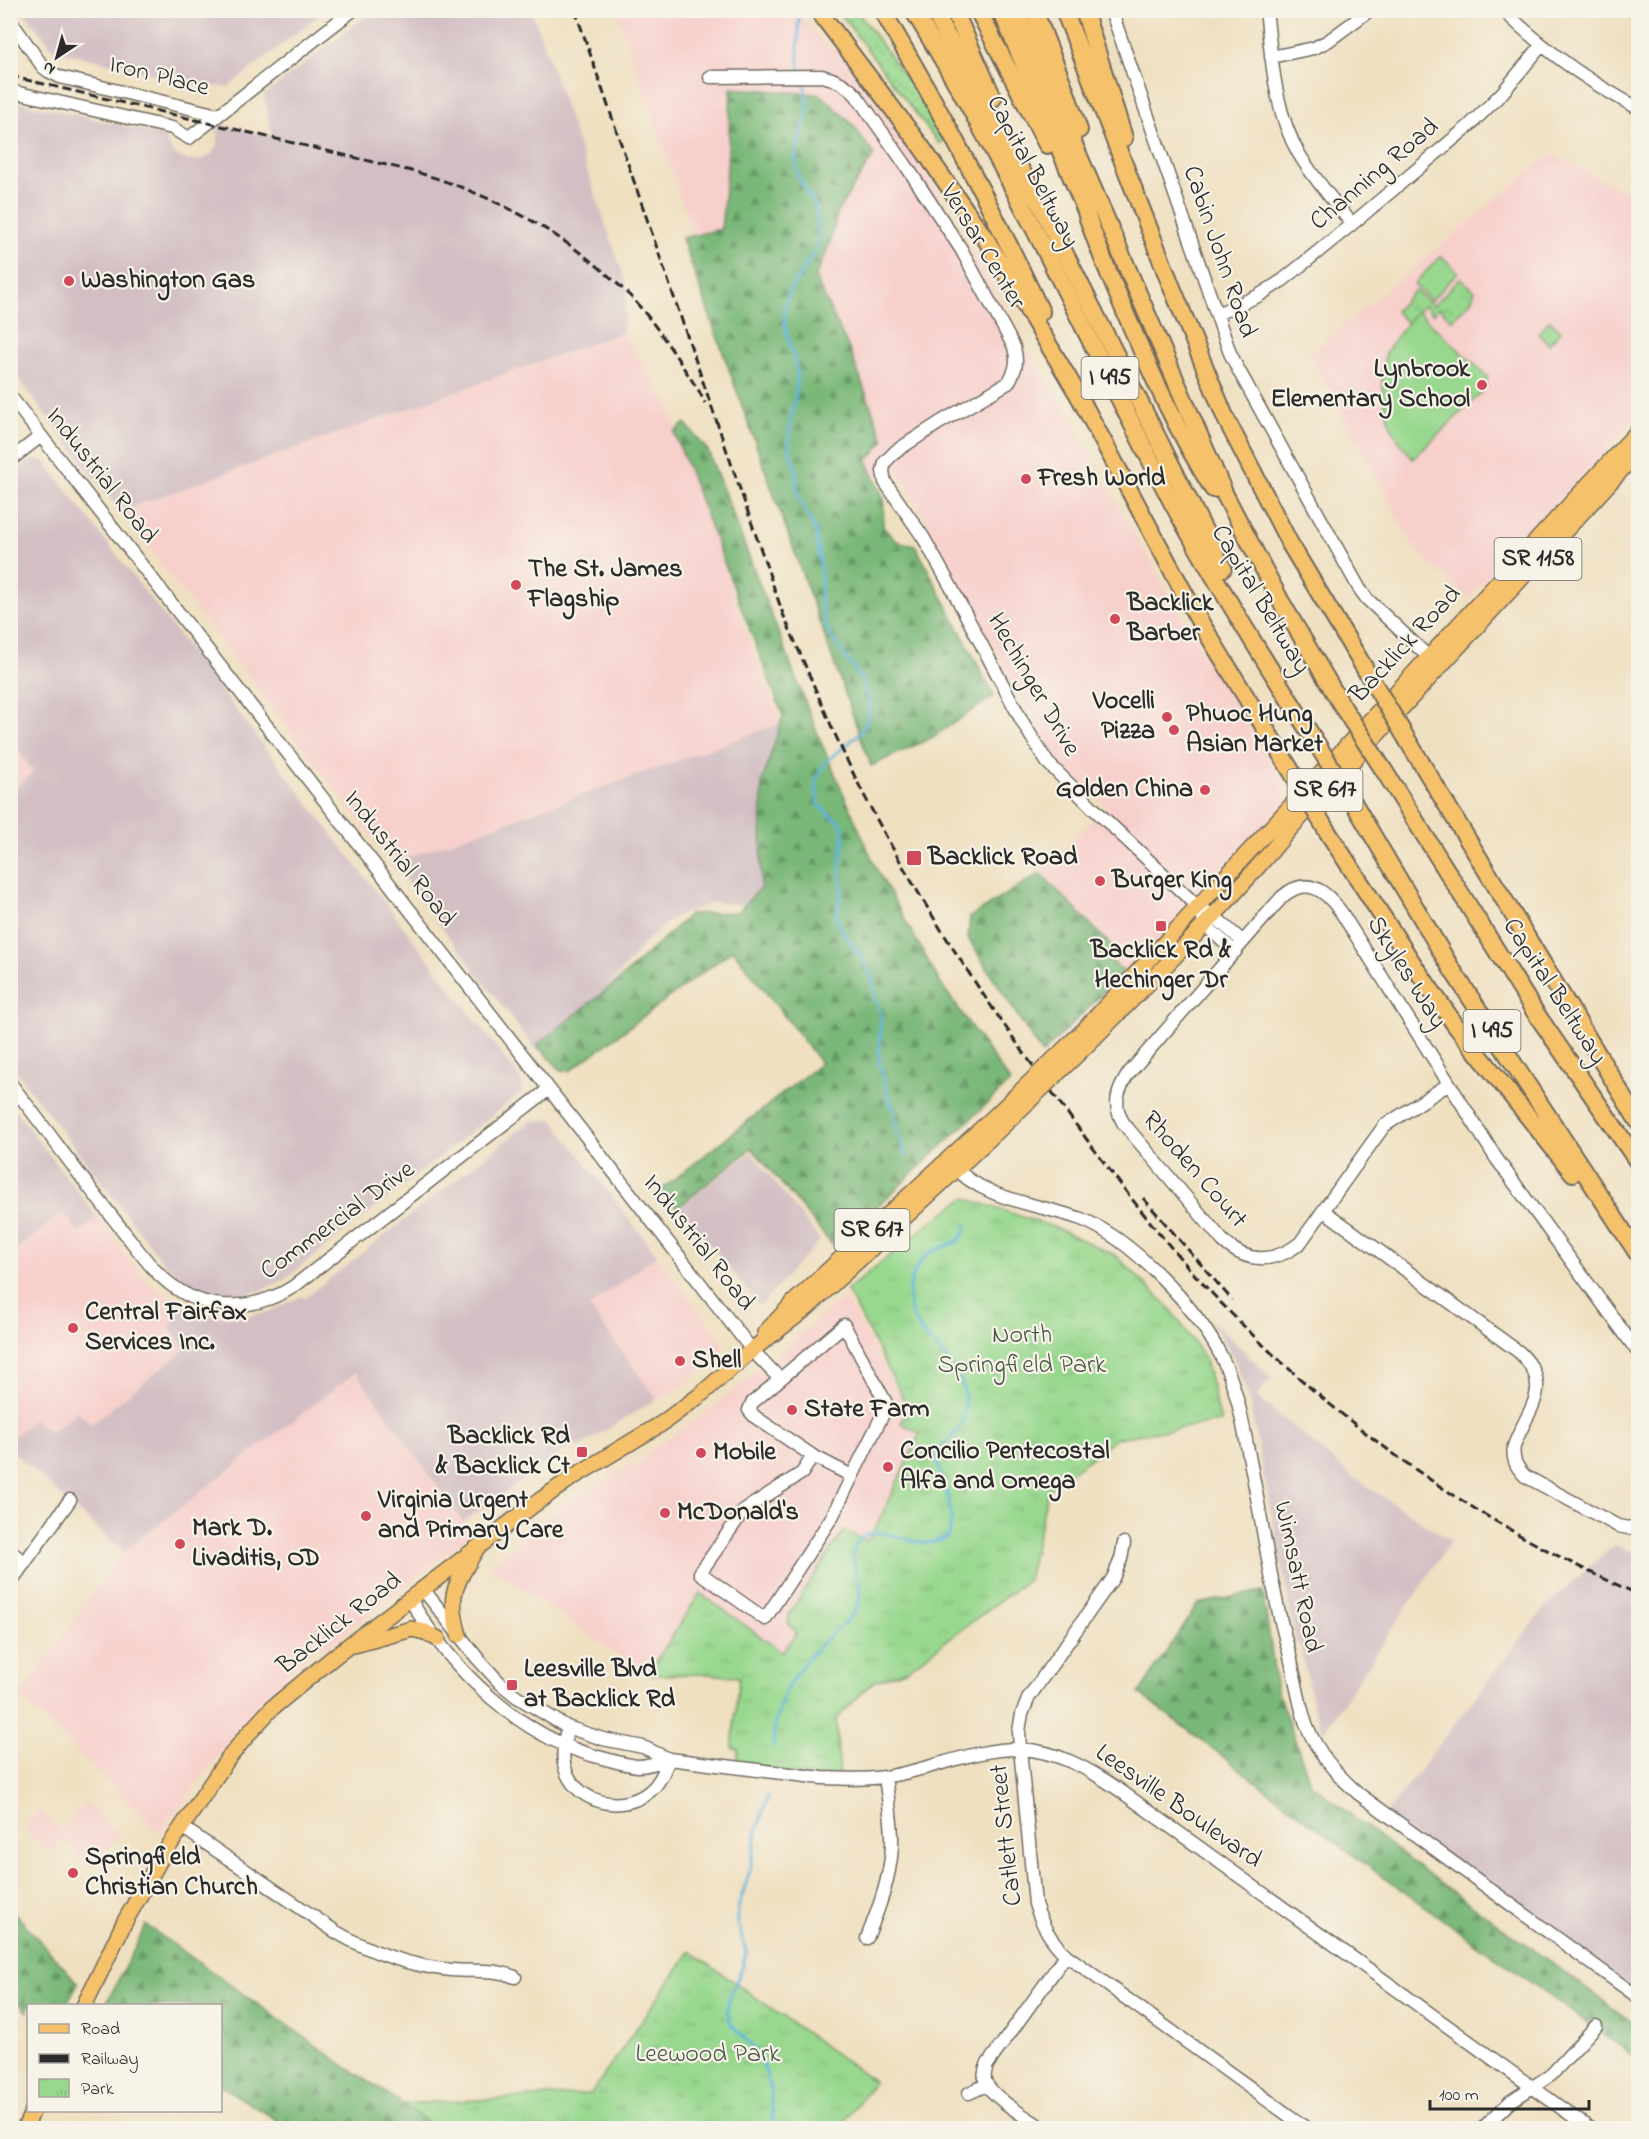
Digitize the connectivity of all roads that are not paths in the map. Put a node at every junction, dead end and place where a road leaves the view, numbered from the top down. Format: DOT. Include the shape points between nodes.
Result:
graph roads {
  1 [pos="353,10"];
  2 [pos="818,10"];
  3 [pos="882,10"];
  4 [pos="913,10"];
  5 [pos="933,10"];
  6 [pos="954,10"];
  7 [pos="978,10"];
  8 [pos="1001,10"];
  9 [pos="1016,10"];
  10 [pos="1034,10"];
  11 [pos="1064,10"];
  12 [pos="1084,10"];
  13 [pos="1111,10"];
  14 [pos="1266,10"];
  15 [pos="1370,10"];
  16 [pos="1503,10"];
  17 [pos="10,20"];
  18 [pos="1541,46"];
  19 [pos="1271,57"];
  20 [pos="710,77"];
  21 [pos="10,91"];
  22 [pos="1638,108"];
  23 [pos="219,115"];
  24 [pos="1042,208"];
  25 [pos="1352,224"];
  26 [pos="1114,237"];
  27 [pos="1095,239"];
  28 [pos="1171,285"];
  29 [pos="1217,314"];
  30 [pos="10,396"];
  31 [pos="1080,398"];
  32 [pos="1638,431"];
  33 [pos="41,436"];
  34 [pos="1638,452"];
  35 [pos="10,460"];
  36 [pos="906,515"];
  37 [pos="1280,600"];
  38 [pos="1433,661"];
  39 [pos="1315,741"];
  40 [pos="1198,907"];
  41 [pos="1210,921"];
  42 [pos="1239,947"];
  43 [pos="1086,1037"];
  44 [pos="10,1083"];
  45 [pos="1449,1084"];
  46 [pos="549,1089"];
  47 [pos="1638,1121"];
  48 [pos="1638,1162"];
  49 [pos="952,1166"];
  50 [pos="1324,1211"];
  51 [pos="1638,1255"];
  52 [pos="752,1350"];
  53 [pos="1638,1352"];
  54 [pos="780,1380"];
  55 [pos="813,1456"];
  56 [pos="852,1476"];
  57 [pos="70,1500"];
  58 [pos="1638,1526"];
  59 [pos="1124,1543"];
  60 [pos="478,1546"];
  61 [pos="10,1551"];
  62 [pos="25,1563"];
  63 [pos="10,1583"];
  64 [pos="423,1589"];
  65 [pos="410,1599"];
  66 [pos="459,1635"];
  67 [pos="438,1640"];
  68 [pos="348,1646"];
  69 [pos="567,1727"];
  70 [pos="563,1746"];
  71 [pos="1020,1749"];
  72 [pos="669,1759"];
  73 [pos="885,1777"];
  74 [pos="182,1827"];
  75 [pos="867,1938"];
  76 [pos="1066,1955"];
  77 [pos="515,1977"];
  78 [pos="1638,1997"];
  79 [pos="85,2004"];
  80 [pos="1596,2026"];
  81 [pos="986,2085"];
  82 [pos="1533,2087"];
  83 [pos="969,2094"];
  84 [pos="32,2112"];
  85 [pos="25,2128"];
  86 [pos="1042,2128"];
  87 [pos="1306,2128"];
  88 [pos="1483,2128"];
  89 [pos="1589,2128"];
  1 -- 23 [label="street"];
  2 -- 31 [label="highway" via="987,241"];
  3 -- 31 [label="highway" via="997,219"];
  4 -- 39 [label="highway, Capital Beltway / I 495" via="1051,260 1174,505"];
  5 -- 24 [label="highway"];
  6 -- 24 [label="highway"];
  7 -- 27 [label="highway"];
  8 -- 27 [label="highway"];
  9 -- 26 [label="highway, Capital Beltway / I 495"];
  10 -- 26 [label="highway"];
  11 -- 28 [label="highway"];
  12 -- 28 [label="highway"];
  13 -- 29 [label="street, Cabin John Road"];
  14 -- 19 [label="street"];
  15 -- 19 [label="street" via="1314,48"];
  16 -- 18 [label="street"];
  17 -- 23 [label="street, Iron Place" via="43,67 60,78"];
  18 -- 22 [label="street"];
  18 -- 25 [label="street, Channing Road" via="1470,125"];
  19 -- 25 [label="street" via="1289,134 1314,176"];
  20 -- 36 [label="street, Versar Center" via="811,76 834,78 847,85 961,249 1014,347 1017,360 1008,383 939,423 885,462 885,482"];
  21 -- 23 [label="street" via="172,129 189,138"];
  24 -- 39 [label="highway" via="1201,527"];
  25 -- 29 [label="street, Channing Road" via="1283,280"];
  26 -- 37 [label="highway, Capital Beltway / I 495" via="1225,495"];
  27 -- 37 [label="highway" via="1178,429"];
  28 -- 47 [label="highway, bridge" via="1226,419 1266,501"];
  29 -- 38 [label="street, Cabin John Road" via="1239,371 1354,581 1367,599"];
  30 -- 33 [label="street, Industrial Road"];
  31 -- 51 [label="highway, bridge" via="1196,615 1405,953 1456,1026"];
  32 -- 38 [label="main road, Backlick Road / SR 617"];
  33 -- 35 [label="street"];
  33 -- 46 [label="street, Industrial Road"];
  34 -- 38 [label="main road, Backlick Road / SR 1158"];
  36 -- 40 [label="street, Hechinger Drive" via="923,537 1047,762"];
  37 -- 48 [label="highway, Capital Beltway / I 495, bridge" via="1535,1012"];
  38 -- 40 [label="main road, Backlick Road / SR 617"];
  38 -- 41 [label="main road, Backlick Road / SR 617"];
  39 -- 51 [label="highway, Capital Beltway / I 495, bridge" via="1451,968"];
  40 -- 41 [label="street"];
  40 -- 43 [label="main road, Backlick Road / SR 617"];
  41 -- 42 [label="street"];
  41 -- 43 [label="main road, Backlick Road / SR 617"];
  42 -- 45 [label="street, Skyles Way" via="1290,890 1307,886 1322,892 1341,912"];
  42 -- 50 [label="street, Rhoden Court" via="1129,1073 1116,1096 1117,1111 1139,1142 1237,1253 1262,1258 1293,1249"];
  43 -- 49 [label="main road, Backlick Road / SR 617, bridge"];
  44 -- 46 [label="street, Commercial Drive" via="163,1278 187,1295 229,1306 267,1300 293,1287"];
  45 -- 50 [label="street, Rhoden Court" via="1384,1126"];
  45 -- 53 [label="street, Skyles Way" via="1496,1158"];
  46 -- 52 [label="street, Industrial Road"];
  49 -- 52 [label="main road, Backlick Road / SR 617" via="795,1301"];
  49 -- 78 [label="street, Wimsatt Road" via="969,1181 995,1194 1104,1230 1132,1248 1182,1301 1221,1355 1241,1413 1283,1634 1302,1713 1323,1757 1359,1794"];
  50 -- 58 [label="street" via="1528,1360 1538,1388 1514,1446 1519,1470 1618,1526"];
  52 -- 54 [label="street, Industrial Road"];
  52 -- 60 [label="main road, Backlick Road / SR 617" via="689,1405 570,1479"];
  54 -- 55 [label="street" via="748,1410"];
  54 -- 56 [label="street" via="844,1324 886,1403"];
  55 -- 56 [label="street"];
  55 -- 56 [label="street" via="802,1473 744,1510 700,1573 765,1619 832,1517"];
  57 -- 62 [label="street"];
  59 -- 71 [label="street, Catlett Street" via="1113,1578 1029,1698 1022,1714"];
  60 -- 64 [label="main road, Backlick Road / SR 617"];
  60 -- 66 [label="main road" via="452,1599"];
  61 -- 62 [label="street"];
  62 -- 63 [label="street"];
  64 -- 65 [label="main road, Backlick Road / SR 617"];
  64 -- 66 [label="street, Leesville Boulevard"];
  65 -- 67 [label="street, Leesville Boulevard"];
  65 -- 68 [label="main road, Backlick Road / SR 617"];
  66 -- 69 [label="street, Leesville Boulevard" via="500,1683"];
  67 -- 68 [label="main road" via="412,1629"];
  67 -- 70 [label="street, Leesville Boulevard" via="496,1702"];
  68 -- 74 [label="main road, Backlick Road / SR 617" via="297,1686 249,1733"];
  69 -- 70 [label="street"];
  69 -- 72 [label="street, Leesville Boulevard" via="643,1747"];
  70 -- 72 [label="street, Leesville Boulevard" via="638,1766"];
  70 -- 72 [label="street" via="565,1768 572,1781 589,1797 610,1804 632,1802 647,1794 660,1780"];
  71 -- 73 [label="street, Leesville Boulevard" via="995,1751"];
  71 -- 76 [label="street, Catlett Street" via="1035,1904 1048,1935"];
  71 -- 82 [label="street, Leesville Boulevard" via="1056,1756 1100,1777"];
  72 -- 73 [label="street, Leesville Boulevard" via="822,1778"];
  73 -- 75 [label="street" via="892,1832 891,1860"];
  74 -- 77 [label="street" via="362,1947 421,1966 490,1970"];
  74 -- 79 [label="main road, Backlick Road / SR 617" via="124,1923"];
  76 -- 81 [label="street" via="987,2065"];
  76 -- 87 [label="street, Catlett Street"];
  80 -- 82 [label="street" via="1551,2075"];
  81 -- 83 [label="street"];
  81 -- 86 [label="street"];
  82 -- 88 [label="street" via="1511,2101"];
  82 -- 89 [label="street, Leesville Boulevard"];
  84 -- 85 [label="main road"];
}
